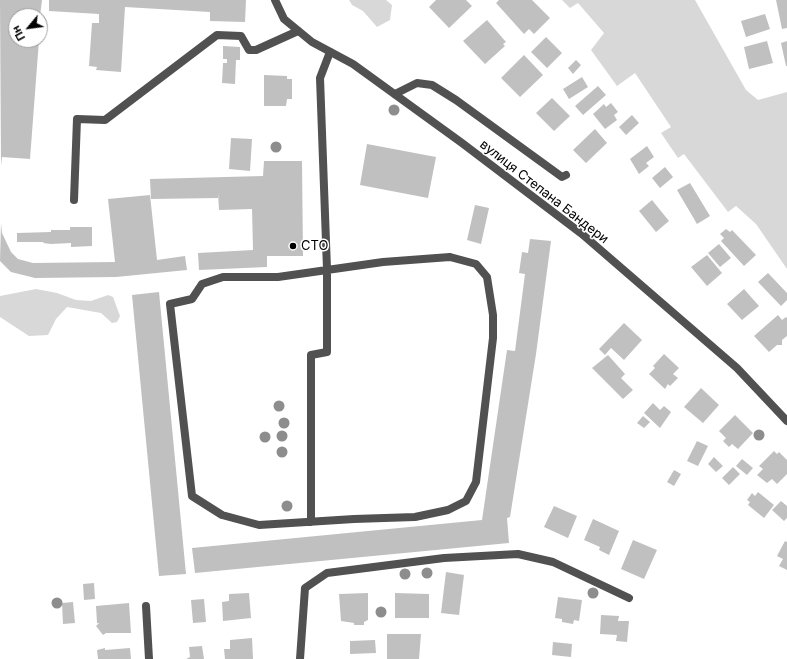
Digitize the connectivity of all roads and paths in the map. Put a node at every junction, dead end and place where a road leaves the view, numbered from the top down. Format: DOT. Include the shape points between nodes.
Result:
graph roads {
  1 [pos="275,0"];
  2 [pos="298,31"];
  3 [pos="330,52"];
  4 [pos="395,94"];
  5 [pos="566,175"];
  6 [pos="74,200"];
  7 [pos="327,269"];
  8 [pos="787,422"];
  9 [pos="311,522"];
  10 [pos="629,598"];
  11 [pos="146,606"];
  12 [pos="149,659"];
  13 [pos="300,659"];
  1 -- 2 [label="street, вулиця Степана Бандери" via="284,19"];
  2 -- 3 [label="street, вулиця Степана Бандери"];
  2 -- 6 [label="street" via="256,50 249,50 241,36 217,35 106,120 77,119"];
  3 -- 4 [label="street, вулиця Степана Бандери" via="354,64"];
  3 -- 7 [label="street" via="320,78"];
  4 -- 5 [label="street" via="417,84 432,85 562,177"];
  4 -- 8 [label="street, вулиця Степана Бандери" via="582,234 737,368"];
  7 -- 9 [label="street" via="327,352 311,355"];
  7 -- 9 [label="street" via="278,277 223,277 202,284 192,299 170,304 192,496 222,516 259,525"];
  7 -- 9 [label="street" via="450,257 476,264 487,277 492,298 493,338 476,482 466,501 448,510 415,517"];
  10 -- 13 [label="street" via="553,562 518,554 444,558 327,573 304,588"];
  11 -- 12 [label="street"];
}
